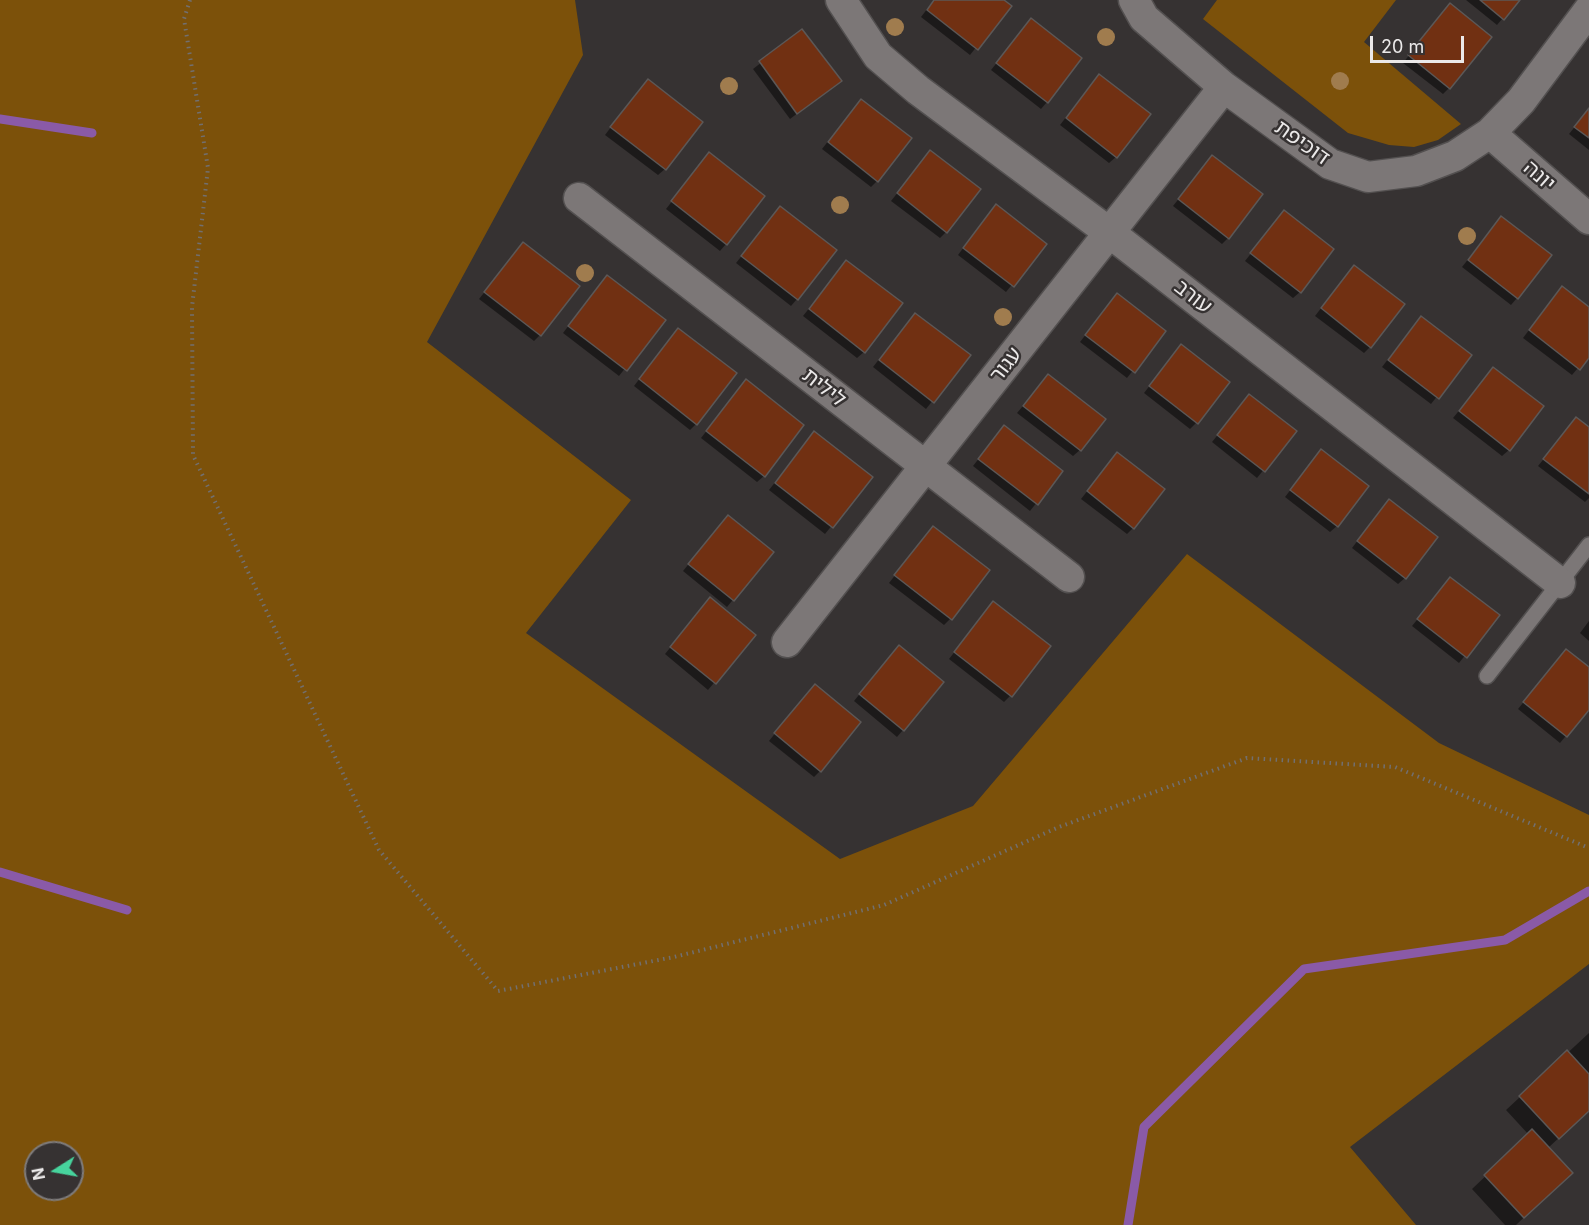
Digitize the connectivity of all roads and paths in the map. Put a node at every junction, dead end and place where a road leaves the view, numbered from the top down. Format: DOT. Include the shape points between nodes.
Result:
graph roads {
  1 [pos="190,0"];
  2 [pos="841,0"];
  3 [pos="1134,0"];
  4 [pos="1589,10"];
  5 [pos="1224,87"];
  6 [pos="1490,133"];
  7 [pos="579,198"];
  8 [pos="1589,219"];
  9 [pos="1110,233"];
  10 [pos="926,466"];
  11 [pos="1589,545"];
  12 [pos="1069,577"];
  13 [pos="1560,583"];
  14 [pos="787,642"];
  15 [pos="1487,676"];
  16 [pos="1589,848"];
  1 -- 16 [label="path" via="184,19 208,168 192,308 193,455 379,850 498,991 674,957 884,905 1059,827 1247,758 1395,767"];
  2 -- 9 [label="street, עורב" via="878,56"];
  3 -- 5 [label="street, דוכיפת" via="1144,18"];
  4 -- 6 [label="street, דוכיפת" via="1521,101"];
  5 -- 6 [label="street, דוכיפת" via="1330,164 1368,177 1416,171 1455,156"];
  5 -- 9 [label="street, עגור"];
  6 -- 8 [label="street, יונה"];
  7 -- 10 [label="street, לילית"];
  9 -- 10 [label="street, עגור"];
  9 -- 13 [label="street, עורב"];
  10 -- 12 [label="street, לילית"];
  10 -- 14 [label="street, עגור"];
  11 -- 13 [label="lane"];
  13 -- 15 [label="lane"];
}
